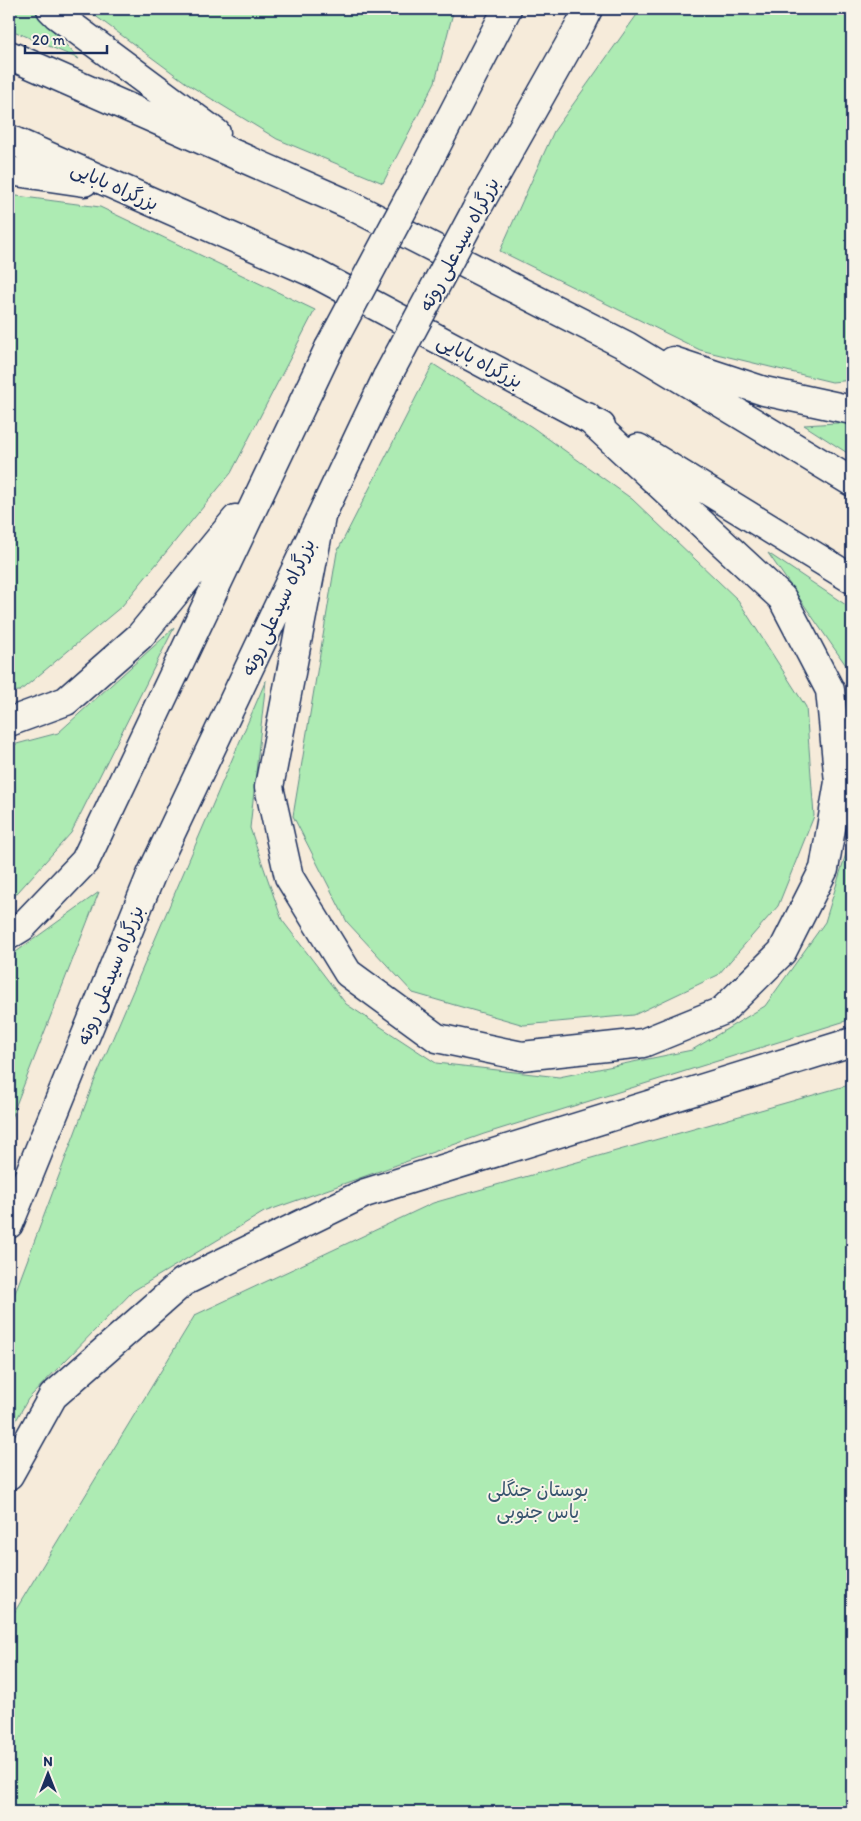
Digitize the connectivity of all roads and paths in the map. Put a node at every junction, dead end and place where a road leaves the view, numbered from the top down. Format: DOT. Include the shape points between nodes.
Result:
graph roads {
  1 [pos="51,9"];
  2 [pos="486,9"];
  3 [pos="506,9"];
  4 [pos="598,9"];
  5 [pos="583,20"];
  6 [pos="9,55"];
  7 [pos="469,81"];
  8 [pos="9,139"];
  9 [pos="255,162"];
  10 [pos="9,171"];
  11 [pos="118,187"];
  12 [pos="627,346"];
  13 [pos="852,410"];
  14 [pos="586,417"];
  15 [pos="852,482"];
  16 [pos="264,485"];
  17 [pos="321,517"];
  18 [pos="852,579"];
  19 [pos="9,722"];
  20 [pos="9,935"];
  21 [pos="852,1042"];
  22 [pos="9,1224"];
  23 [pos="9,1475"];
  1 -- 9 [label="highway"];
  2 -- 7 [label="highway"];
  3 -- 7 [label="highway"];
  4 -- 5 [label="highway, بزرگراه سیدعلی روته"];
  5 -- 17 [label="highway, بزرگراه سیدعلی روته, bridge" via="387,377"];
  6 -- 9 [label="highway"];
  7 -- 16 [label="highway, bridge" via="329,348"];
  8 -- 11 [label="highway, بزرگراه بابایی"];
  9 -- 12 [label="highway" via="350,205"];
  10 -- 11 [label="highway"];
  11 -- 14 [label="highway, بزرگراه بابایی" via="316,274"];
  12 -- 13 [label="highway" via="764,391"];
  12 -- 15 [label="highway"];
  14 -- 17 [label="highway" via="782,598 830,690 839,782 824,869 782,952 722,1011 643,1043 522,1056 438,1038 348,973 289,877 270,788"];
  14 -- 18 [label="highway, بزرگراه بابایی"];
  16 -- 19 [label="highway" via="140,636 66,701"];
  16 -- 20 [label="highway" via="85,861 22,926"];
  17 -- 22 [label="highway, بزرگراه سیدعلی روته" via="150,876"];
  21 -- 23 [label="highway" via="365,1193 183,1282 53,1396"];
}
